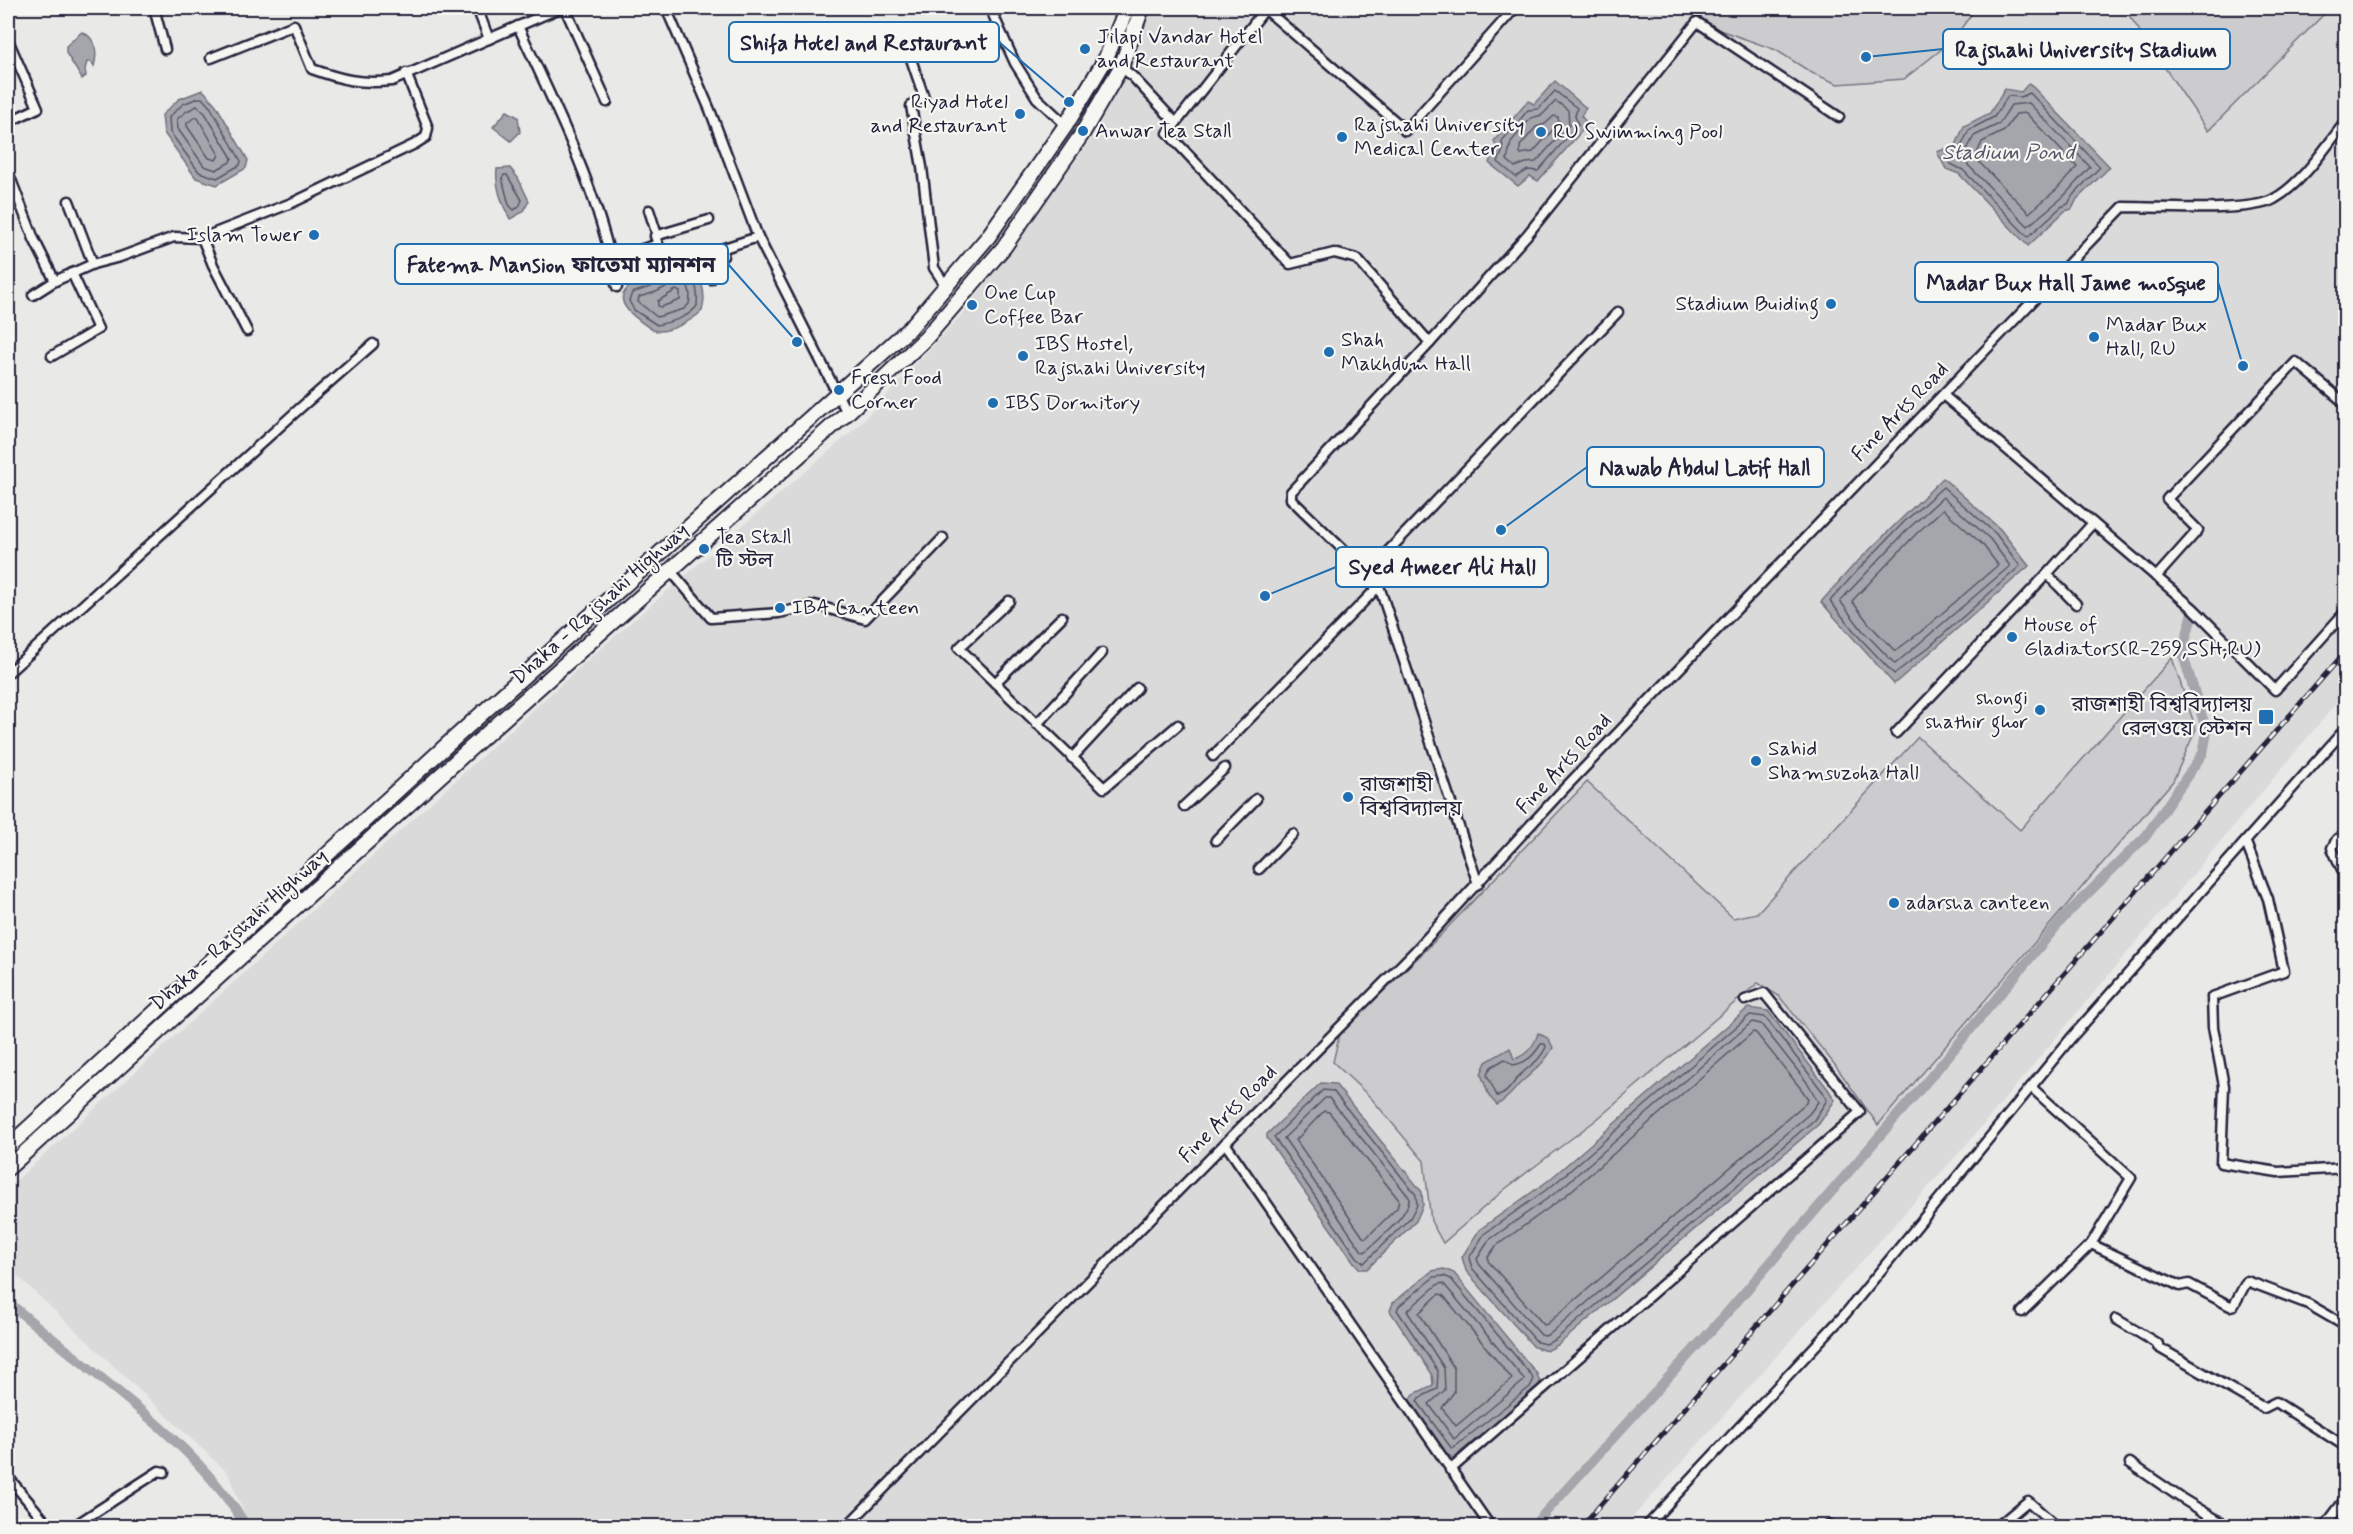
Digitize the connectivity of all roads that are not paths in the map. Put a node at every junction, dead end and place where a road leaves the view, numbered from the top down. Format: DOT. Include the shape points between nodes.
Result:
graph roads {
  1 [pos="154,8"];
  2 [pos="477,8"];
  3 [pos="560,8"];
  4 [pos="666,8"];
  5 [pos="990,8"];
  6 [pos="1127,8"];
  7 [pos="1142,8"];
  8 [pos="1266,8"];
  9 [pos="1515,8"];
  10 [pos="518,26"];
  11 [pos="489,39"];
  12 [pos="8,40"];
  13 [pos="165,49"];
  14 [pos="910,56"];
  15 [pos="211,58"];
  16 [pos="1121,67"];
  17 [pos="406,73"];
  18 [pos="607,102"];
  19 [pos="1839,117"];
  20 [pos="2346,121"];
  21 [pos="8,122"];
  22 [pos="1176,123"];
  23 [pos="1066,125"];
  24 [pos="8,172"];
  25 [pos="69,201"];
  26 [pos="649,210"];
  27 [pos="709,220"];
  28 [pos="758,237"];
  29 [pos="202,238"];
  30 [pos="657,240"];
  31 [pos="663,259"];
  32 [pos="611,260"];
  33 [pos="93,264"];
  34 [pos="72,273"];
  35 [pos="711,279"];
  36 [pos="55,281"];
  37 [pos="946,286"];
  38 [pos="617,287"];
  39 [pos="33,296"];
  40 [pos="1618,312"];
  41 [pos="247,331"];
  42 [pos="1431,343"];
  43 [pos="374,344"];
  44 [pos="52,356"];
  45 [pos="837,395"];
  46 [pos="1942,395"];
  47 [pos="2346,404"];
  48 [pos="847,413"];
  49 [pos="2093,523"];
  50 [pos="943,538"];
  51 [pos="670,570"];
  52 [pos="1367,573"];
  53 [pos="2047,574"];
  54 [pos="2156,577"];
  55 [pos="1379,586"];
  56 [pos="1009,601"];
  57 [pos="2076,604"];
  58 [pos="2346,611"];
  59 [pos="1062,617"];
  60 [pos="1102,653"];
  61 [pos="8,673"];
  62 [pos="995,683"];
  63 [pos="1137,688"];
  64 [pos="1037,724"];
  65 [pos="1178,725"];
  66 [pos="2346,728"];
  67 [pos="1896,733"];
  68 [pos="1213,756"];
  69 [pos="1072,758"];
  70 [pos="1225,768"];
  71 [pos="1256,799"];
  72 [pos="1184,806"];
  73 [pos="1293,834"];
  74 [pos="2346,837"];
  75 [pos="1216,840"];
  76 [pos="2246,843"];
  77 [pos="1259,869"];
  78 [pos="2346,878"];
  79 [pos="1478,884"];
  80 [pos="1745,1000"];
  81 [pos="2031,1087"];
  82 [pos="1225,1143"];
  83 [pos="8,1147"];
  84 [pos="8,1168"];
  85 [pos="2346,1168"];
  86 [pos="2091,1244"];
  87 [pos="2022,1312"];
  88 [pos="2116,1319"];
  89 [pos="2346,1326"];
  90 [pos="2346,1448"];
  91 [pos="2130,1463"];
  92 [pos="1450,1470"];
  93 [pos="164,1472"];
  94 [pos="8,1477"];
  95 [pos="2346,1498"];
  96 [pos="49,1527"];
  97 [pos="74,1527"];
  98 [pos="847,1527"];
  99 [pos="1490,1527"];
  100 [pos="1647,1527"];
  101 [pos="1998,1527"];
  102 [pos="2056,1527"];
  103 [pos="2227,1527"];
  104 [pos="2325,1527"];
  1 -- 13 [label="street"];
  2 -- 11 [label="street"];
  3 -- 10 [label="street"];
  3 -- 18 [label="street"];
  4 -- 28 [label="street"];
  5 -- 23 [label="street" via="1020,72 1037,98"];
  6 -- 23 [label="highway, Dhaka - Rajshahi Highway" via="1105,60"];
  7 -- 16 [label="highway, Dhaka - Rajshahi Highway"];
  8 -- 9 [label="street" via="1404,129"];
  8 -- 22 [label="street"];
  10 -- 11 [label="street"];
  10 -- 32 [label="street" via="583,171 602,221"];
  11 -- 17 [label="street"];
  12 -- 21 [label="street" via="38,108"];
  14 -- 37 [label="street" via="924,97 911,106 933,268"];
  15 -- 17 [label="street" via="294,25 312,69 366,84 392,81"];
  16 -- 22 [label="street"];
  16 -- 48 [label="highway, Dhaka - Rajshahi Highway" via="1082,134 1004,247 926,338"];
  17 -- 29 [label="street" via="428,128 426,137 294,202"];
  19 -- 42 [label="street" via="1697,22 1527,235"];
  20 -- 46 [label="street, Fine Arts Road" via="2306,171 2273,200 2238,207 2123,207"];
  22 -- 42 [label="street" via="1168,133 1290,264 1334,253 1357,259"];
  23 -- 37 [label="highway, Dhaka - Rajshahi Highway" via="988,237"];
  24 -- 36 [label="street"];
  25 -- 33 [label="street"];
  26 -- 30 [label="street"];
  27 -- 30 [label="street"];
  28 -- 35 [label="street" via="724,248 723,256 709,262 706,270"];
  28 -- 45 [label="street"];
  29 -- 33 [label="street" via="174,237"];
  29 -- 41 [label="street"];
  30 -- 31 [label="street"];
  30 -- 32 [label="street"];
  32 -- 38 [label="street"];
  33 -- 34 [label="street"];
  34 -- 36 [label="street"];
  34 -- 44 [label="street" via="98,329"];
  36 -- 39 [label="street"];
  37 -- 45 [label="highway, Dhaka - Rajshahi Highway" via="910,327"];
  40 -- 52 [label="street"];
  42 -- 52 [label="street" via="1290,496"];
  43 -- 61 [label="street"];
  45 -- 48 [label="street"];
  45 -- 83 [label="highway, Dhaka - Rajshahi Highway"];
  46 -- 49 [label="street"];
  46 -- 79 [label="street, Fine Arts Road" via="1561,792"];
  47 -- 54 [label="street" via="2296,362 2167,499 2198,530"];
  48 -- 51 [label="highway, Dhaka - Rajshahi Highway"];
  49 -- 53 [label="street"];
  49 -- 54 [label="street"];
  50 -- 51 [label="street" via="865,619 814,605 779,613 711,618"];
  51 -- 84 [label="highway, Dhaka - Rajshahi Highway"];
  52 -- 55 [label="street"];
  53 -- 57 [label="street"];
  53 -- 67 [label="street"];
  54 -- 58 [label="street" via="2275,690"];
  55 -- 68 [label="street"];
  55 -- 79 [label="street"];
  56 -- 62 [label="street" via="959,648"];
  59 -- 62 [label="street"];
  60 -- 64 [label="street"];
  62 -- 64 [label="street"];
  63 -- 69 [label="street"];
  64 -- 69 [label="street"];
  65 -- 69 [label="street" via="1104,788"];
  66 -- 76 [label="street"];
  70 -- 72 [label="street"];
  71 -- 75 [label="street"];
  73 -- 77 [label="street"];
  74 -- 78 [label="street" via="2337,839 2332,848"];
  76 -- 81 [label="street"];
  76 -- 85 [label="street" via="2268,899 2284,970 2212,997 2213,1027 2224,1086 2221,1163 2278,1172"];
  79 -- 82 [label="street, Fine Arts Road"];
  80 -- 92 [label="street" via="1764,993 1860,1112"];
  81 -- 86 [label="street" via="2131,1178"];
  81 -- 100 [label="street" via="1846,1313"];
  82 -- 92 [label="street"];
  82 -- 98 [label="street, Fine Arts Road"];
  86 -- 87 [label="street"];
  86 -- 89 [label="street" via="2180,1286 2189,1284 2230,1306 2247,1281 2308,1304"];
  88 -- 90 [label="street" via="2264,1408 2276,1402"];
  91 -- 103 [label="street"];
  92 -- 99 [label="street"];
  93 -- 97 [label="street"];
  94 -- 96 [label="street"];
  95 -- 104 [label="street"];
  101 -- 102 [label="street" via="2028,1501"];
}
